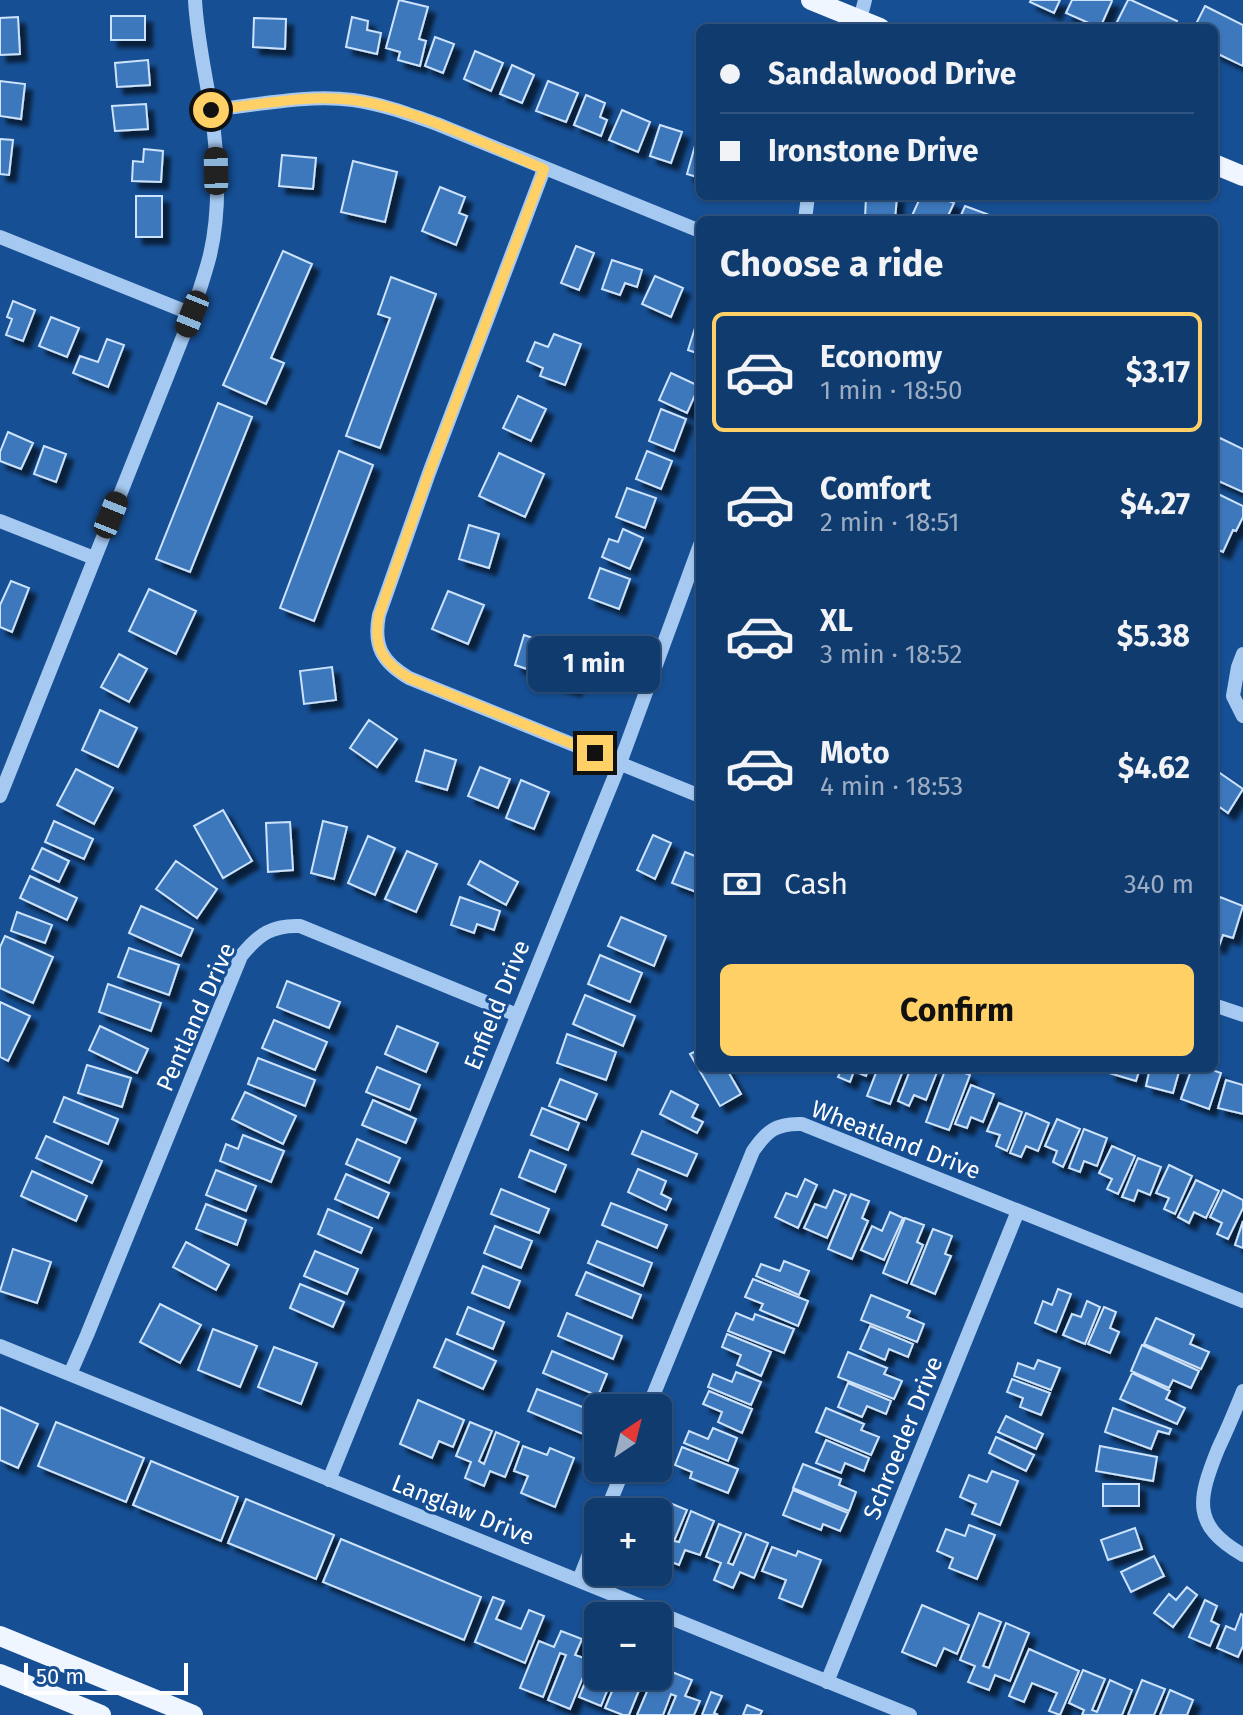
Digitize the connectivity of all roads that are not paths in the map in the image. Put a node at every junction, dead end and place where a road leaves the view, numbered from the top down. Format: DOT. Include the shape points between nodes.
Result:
graph roads {
  1 [pos="195,0"];
  2 [pos="811,0"];
  3 [pos="861,16"];
  4 [pos="211,110"];
  5 [pos="1218,166"];
  6 [pos="544,169"];
  7 [pos="1243,176"];
  8 [pos="696,229"];
  9 [pos="0,237"];
  10 [pos="192,314"];
  11 [pos="0,521"];
  12 [pos="696,556"];
  13 [pos="94,558"];
  14 [pos="1243,654"];
  15 [pos="1243,716"];
  16 [pos="620,763"];
  17 [pos="696,794"];
  18 [pos="0,796"];
  19 [pos="1218,1006"];
  20 [pos="517,1015"];
  21 [pos="1243,1015"];
  22 [pos="1018,1211"];
  23 [pos="1243,1301"];
  24 [pos="0,1346"];
  25 [pos="70,1374"];
  26 [pos="1243,1391"];
  27 [pos="654,1394"];
  28 [pos="329,1480"];
  29 [pos="1243,1555"];
  30 [pos="584,1567"];
  31 [pos="579,1580"];
  32 [pos="0,1636"];
  33 [pos="0,1674"];
  34 [pos="827,1682"];
  35 [pos="101,1715"];
  36 [pos="193,1715"];
  37 [pos="910,1715"];
  1 -- 4 [label="street"];
  2 -- 3 [label="main road"];
  4 -- 6 [label="street" via="350,99 437,124"];
  4 -- 10 [label="street" via="216,216"];
  5 -- 7 [label="main road"];
  6 -- 8 [label="street"];
  6 -- 16 [label="street" via="429,473 379,615 377,643 394,669 409,678"];
  9 -- 10 [label="street"];
  10 -- 13 [label="street"];
  11 -- 13 [label="street"];
  12 -- 16 [label="street, Enfield Drive"];
  13 -- 18 [label="street"];
  14 -- 15 [label="street" via="1233,696"];
  16 -- 17 [label="street"];
  16 -- 20 [label="street, Enfield Drive"];
  19 -- 21 [label="street"];
  20 -- 25 [label="street, Pentland Drive" via="300,926 280,927 252,942 241,956"];
  20 -- 28 [label="street, Enfield Drive"];
  22 -- 23 [label="street, Wheatland Drive"];
  22 -- 27 [label="street, Wheatland Drive" via="802,1124 778,1126 753,1151"];
  22 -- 34 [label="street, Schroeder Drive"];
  24 -- 25 [label="street, Langlaw Drive"];
  25 -- 28 [label="street, Langlaw Drive"];
  26 -- 29 [label="street" via="1205,1481 1202,1501 1207,1523 1221,1541"];
  28 -- 31 [label="street, Langlaw Drive"];
  30 -- 31 [label="street"];
  31 -- 34 [label="street, Langlaw Drive"];
  32 -- 36 [label="main road"];
  33 -- 35 [label="main road"];
  34 -- 37 [label="street, Langlaw Drive"];
}
